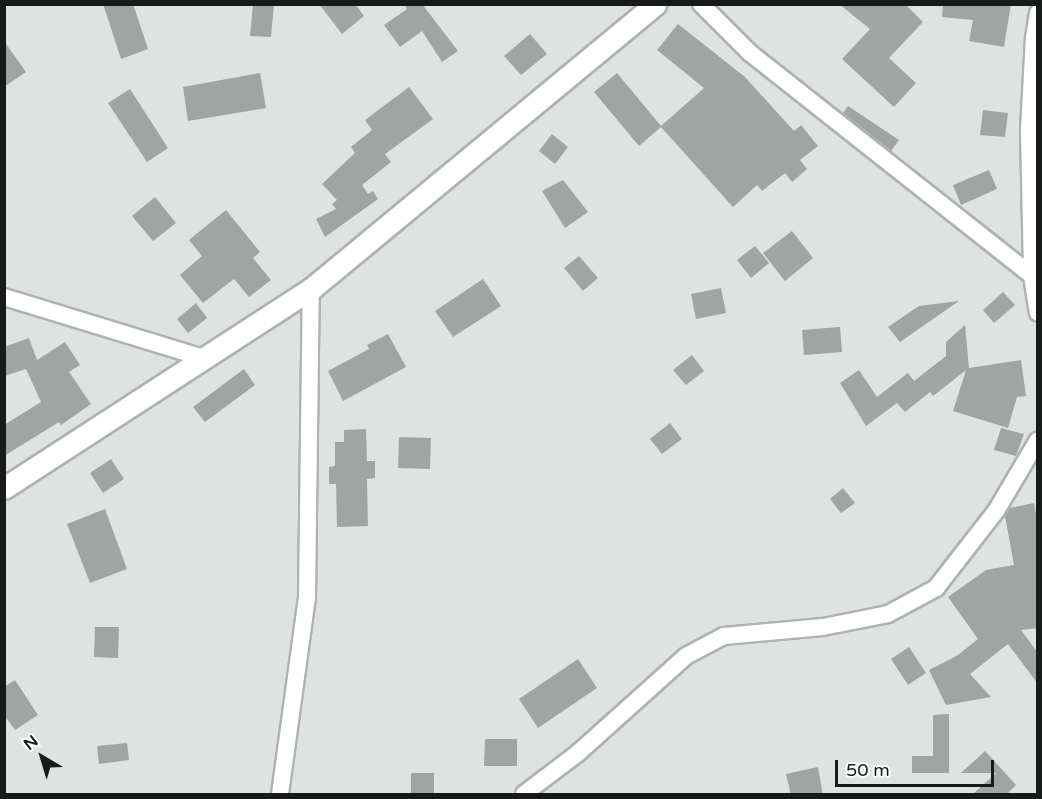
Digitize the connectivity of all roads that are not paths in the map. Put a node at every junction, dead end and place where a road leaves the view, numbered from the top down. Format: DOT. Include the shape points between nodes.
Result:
graph roads {
  1 [pos="655,4"];
  2 [pos="701,4"];
  3 [pos="1038,13"];
  4 [pos="1034,81"];
  5 [pos="1032,276"];
  6 [pos="311,289"];
  7 [pos="4,297"];
  8 [pos="1038,313"];
  9 [pos="203,358"];
  10 [pos="1038,440"];
  11 [pos="4,488"];
  12 [pos="280,795"];
  13 [pos="524,795"];
  1 -- 6 [label="street"];
  2 -- 5 [label="street" via="750,53"];
  3 -- 4 [label="street"];
  4 -- 5 [label="street" via="1029,130"];
  5 -- 8 [label="street"];
  6 -- 9 [label="street"];
  6 -- 12 [label="street" via="307,598"];
  7 -- 9 [label="street"];
  9 -- 11 [label="street"];
  10 -- 13 [label="street" via="996,511 936,588 888,614 823,627 724,636 686,656 578,753"];
}
